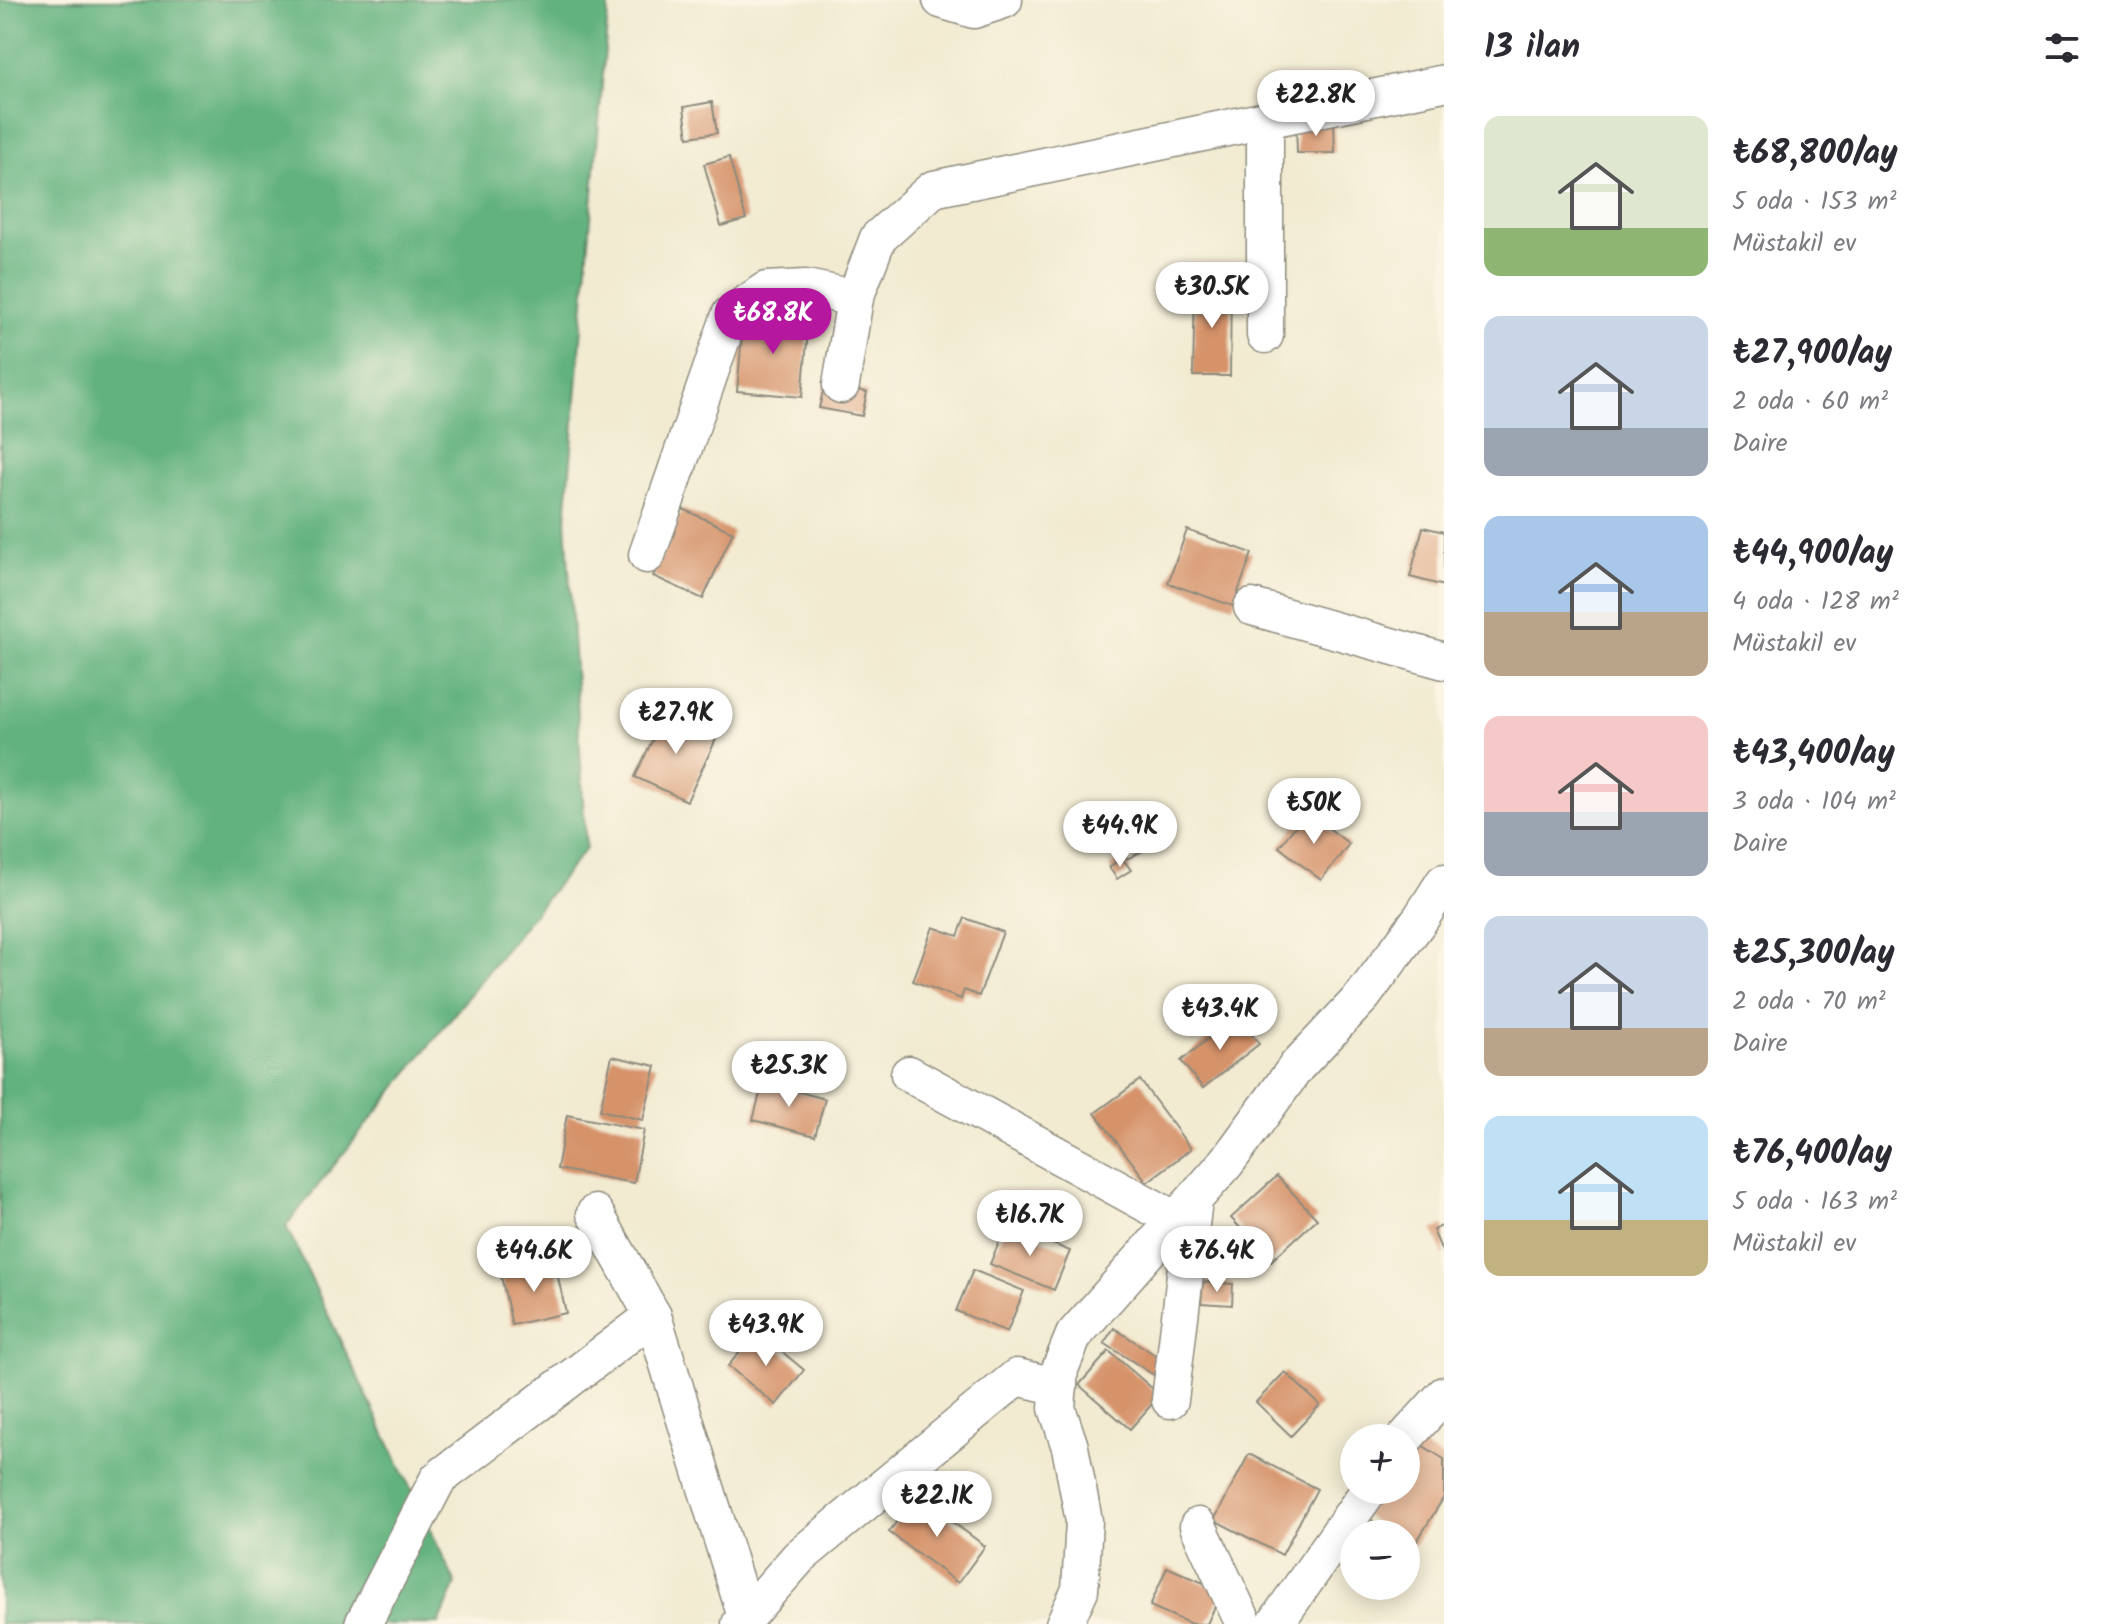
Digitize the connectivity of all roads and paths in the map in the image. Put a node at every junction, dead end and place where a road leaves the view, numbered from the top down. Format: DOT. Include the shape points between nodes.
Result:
graph roads {
  1 [pos="941,0"];
  2 [pos="1004,0"];
  3 [pos="1444,83"];
  4 [pos="1265,120"];
  5 [pos="855,298"];
  6 [pos="1265,335"];
  7 [pos="841,385"];
  8 [pos="647,555"];
  9 [pos="1252,607"];
  10 [pos="1444,661"];
  11 [pos="1444,882"];
  12 [pos="1433,927"];
  13 [pos="909,1074"];
  14 [pos="1185,1210"];
  15 [pos="595,1213"];
  16 [pos="653,1316"];
  17 [pos="1059,1387"];
  18 [pos="1444,1395"];
  19 [pos="1170,1400"];
  20 [pos="1418,1424"];
  21 [pos="1359,1504"];
  22 [pos="1198,1526"];
  23 [pos="743,1620"];
  24 [pos="363,1624"];
  25 [pos="1064,1624"];
  26 [pos="1244,1624"];
  27 [pos="1275,1624"];
  1 -- 2 [label="street" via="974,10"];
  3 -- 4 [label="street"];
  4 -- 5 [label="street" via="933,189 878,238"];
  4 -- 6 [label="street"];
  5 -- 7 [label="street"];
  5 -- 8 [label="street" via="806,288 766,290 730,315"];
  9 -- 10 [label="street"];
  11 -- 12 [label="street"];
  12 -- 14 [label="street" via="1297,1066"];
  13 -- 14 [label="street"];
  14 -- 17 [label="street" via="1074,1335 1060,1369"];
  14 -- 19 [label="street"];
  15 -- 16 [label="street"];
  16 -- 23 [label="street"];
  16 -- 24 [label="street" via="438,1479"];
  17 -- 23 [label="street" via="1017,1377 799,1557"];
  17 -- 25 [label="street" via="1057,1408 1084,1521 1080,1590"];
  18 -- 20 [label="street"];
  21 -- 27 [label="street"];
  22 -- 26 [label="street"];
}
